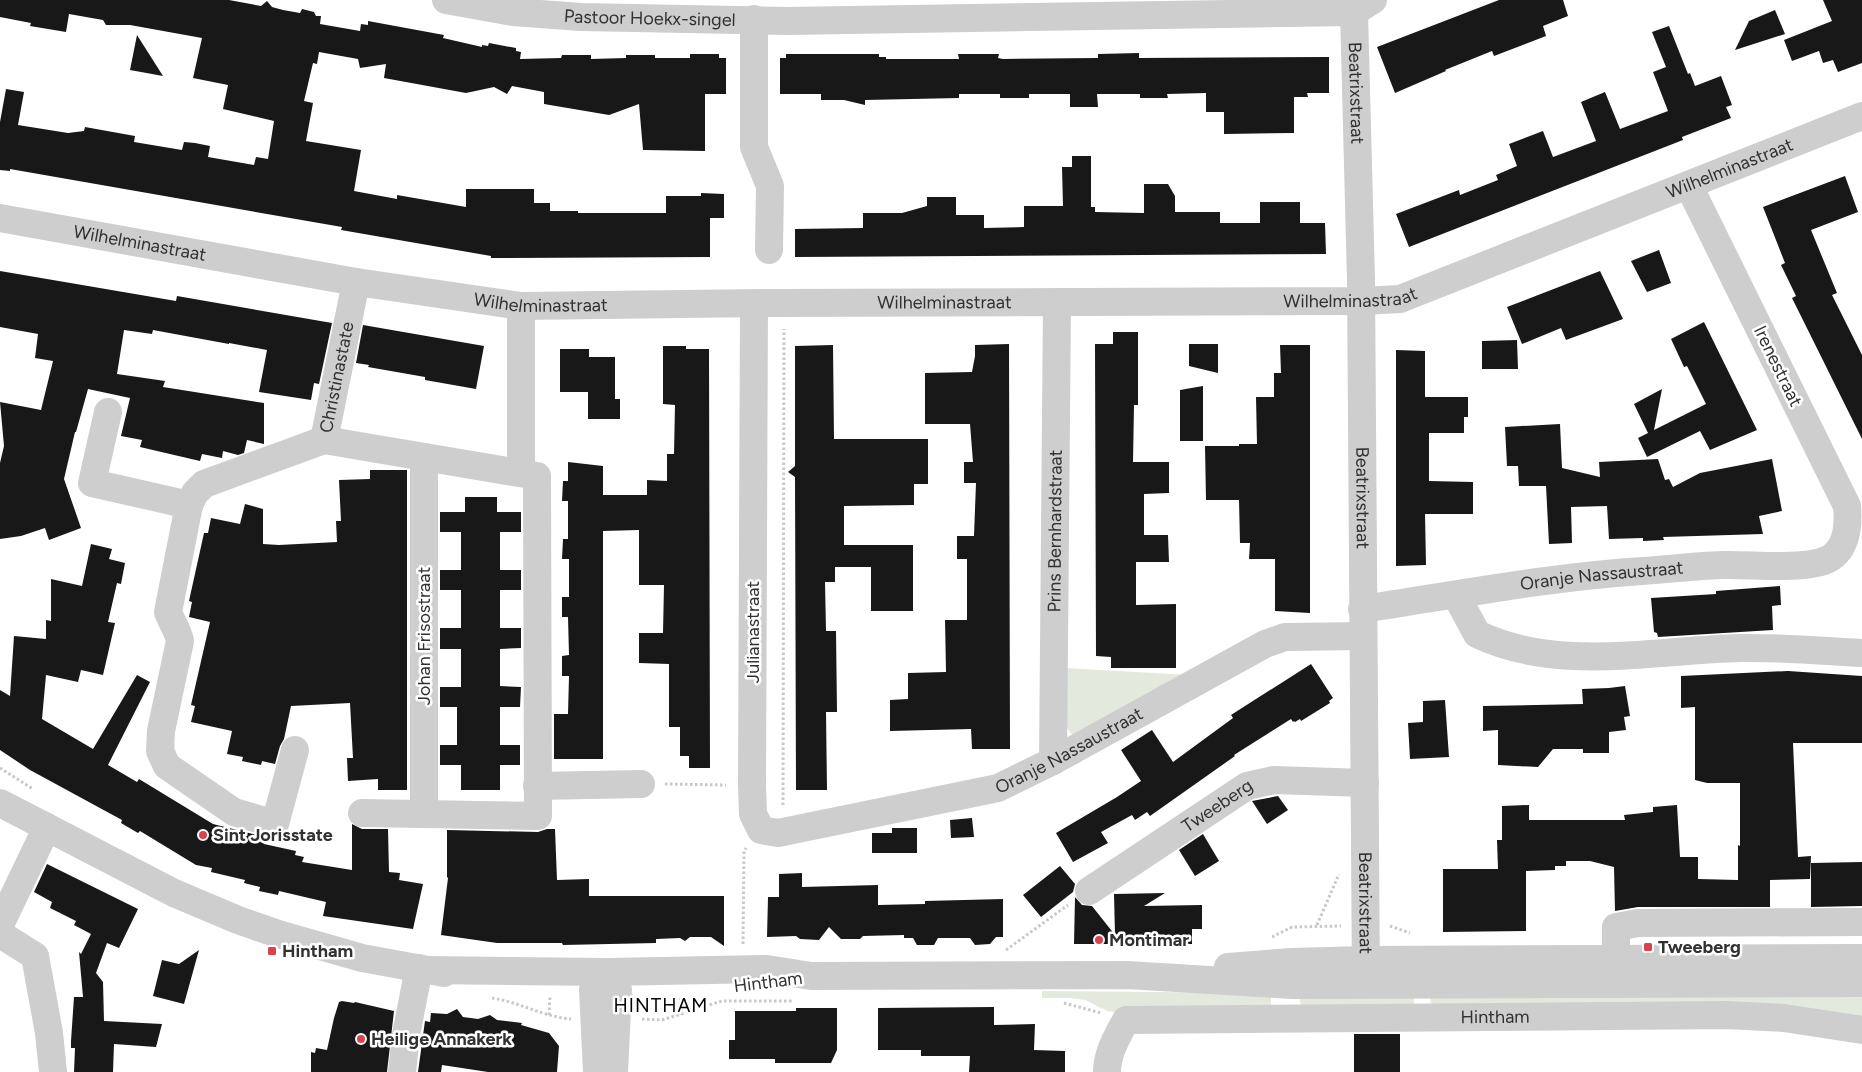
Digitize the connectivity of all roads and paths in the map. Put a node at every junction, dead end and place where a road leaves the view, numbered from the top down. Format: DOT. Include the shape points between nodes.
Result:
graph roads {
  1 [pos="446,0"];
  2 [pos="514,6"];
  3 [pos="1363,6"];
  4 [pos="1227,7"];
  5 [pos="1007,8"];
  6 [pos="786,10"];
  7 [pos="754,19"];
  8 [pos="1862,116"];
  9 [pos="1689,186"];
  10 [pos="0,218"];
  11 [pos="769,250"];
  12 [pos="356,282"];
  13 [pos="1362,301"];
  14 [pos="1057,302"];
  15 [pos="754,304"];
  16 [pos="521,306"];
  17 [pos="784,328"];
  18 [pos="108,412"];
  19 [pos="324,440"];
  20 [pos="424,457"];
  21 [pos="521,473"];
  22 [pos="189,505"];
  23 [pos="1839,549"];
  24 [pos="1456,595"];
  25 [pos="1363,623"];
  26 [pos="1862,653"];
  27 [pos="295,750"];
  28 [pos="1053,761"];
  29 [pos="0,768"];
  30 [pos="1365,782"];
  31 [pos="641,784"];
  32 [pos="752,785"];
  33 [pos="538,786"];
  34 [pos="34,789"];
  35 [pos="0,803"];
  36 [pos="362,813"];
  37 [pos="424,814"];
  38 [pos="47,827"];
  39 [pos="769,832"];
  40 [pos="1089,890"];
  41 [pos="1862,922"];
  42 [pos="0,925"];
  43 [pos="0,934"];
  44 [pos="743,946"];
  45 [pos="1006,950"];
  46 [pos="1862,958"];
  47 [pos="1616,960"];
  48 [pos="423,969"];
  49 [pos="1366,972"];
  50 [pos="1862,983"];
  51 [pos="606,984"];
  52 [pos="1862,1030"];
  53 [pos="53,1072"];
  54 [pos="402,1072"];
  55 [pos="597,1072"];
  56 [pos="614,1072"];
  57 [pos="1107,1072"];
  1 -- 2 [label="street, Pastoor Hoekx-singel"];
  2 -- 7 [label="street, Pastoor Hoekx-singel" via="581,17"];
  3 -- 4 [label="street, Pastoor Hoekx-singel"];
  3 -- 13 [label="street, Beatrixstraat"];
  4 -- 5 [label="street, Pastoor Hoekx-singel"];
  5 -- 6 [label="street, Pastoor Hoekx-singel"];
  6 -- 7 [label="street, Pastoor Hoekx-singel"];
  7 -- 11 [label="street" via="754,147 770,186"];
  8 -- 9 [label="street, Wilhelminastraat"];
  9 -- 13 [label="street, Wilhelminastraat" via="1400,299"];
  9 -- 23 [label="street, Irenestraat" via="1847,506 1849,522"];
  10 -- 12 [label="street, Wilhelminastraat"];
  12 -- 16 [label="street, Wilhelminastraat"];
  12 -- 19 [label="street, Christinastate"];
  13 -- 14 [label="street, Wilhelminastraat"];
  13 -- 25 [label="street, Beatrixstraat"];
  14 -- 15 [label="street, Wilhelminastraat"];
  14 -- 28 [label="street, Prins Bernhardstraat"];
  15 -- 16 [label="street, Wilhelminastraat"];
  15 -- 32 [label="street, Julianastraat"];
  16 -- 21 [label="street"];
  17 -- 39 [label="path" via="783,802"];
  18 -- 22 [label="street" via="92,483"];
  19 -- 20 [label="street"];
  19 -- 22 [label="street, Christinastate" via="204,484 194,493"];
  20 -- 21 [label="street"];
  20 -- 37 [label="street, Johan Frisostraat"];
  21 -- 33 [label="street" via="537,476"];
  22 -- 27 [label="street" via="168,612 180,641 161,731 160,751 168,766 234,812 275,824"];
  23 -- 24 [label="street, Oranje Nassaustraat" via="1826,560 1808,565 1722,565 1633,571 1524,583"];
  24 -- 25 [label="street, Oranje Nassaustraat"];
  24 -- 26 [label="street" via="1477,634 1530,651 1580,657 1742,648"];
  25 -- 28 [label="street, Oranje Nassaustraat" via="1285,637 1265,644"];
  25 -- 30 [label="street, Beatrixstraat"];
  28 -- 39 [label="street, Oranje Nassaustraat" via="998,788"];
  29 -- 34 [label="path"];
  30 -- 40 [label="street, Tweeberg" via="1274,780 1248,786"];
  30 -- 49 [label="street, Beatrixstraat"];
  31 -- 32 [label="path"];
  31 -- 33 [label="street"];
  32 -- 39 [label="street, Julianastraat" via="752,814"];
  33 -- 37 [label="street" via="538,816"];
  35 -- 38 [label="street, Hintham"];
  36 -- 37 [label="street"];
  38 -- 42 [label="street"];
  38 -- 48 [label="street, Hintham" via="174,893 238,920 362,958"];
  39 -- 44 [label="path" via="744,851"];
  40 -- 45 [label="path"];
  41 -- 47 [label="street" via="1638,923 1616,927"];
  43 -- 53 [label="street" via="35,956"];
  46 -- 47 [label="street, Hintham"];
  47 -- 49 [label="street, Hintham"];
  48 -- 51 [label="street, Hintham"];
  48 -- 54 [label="street" via="406,1035"];
  49 -- 50 [label="street, Hintham"];
  49 -- 51 [label="street, Hintham" via="1293,985 1127,975 811,976 767,969"];
  51 -- 55 [label="street"];
  51 -- 56 [label="street"];
  52 -- 57 [label="street, Hintham" via="1784,1018 1727,1015 1126,1020 1114,1042"];
}
